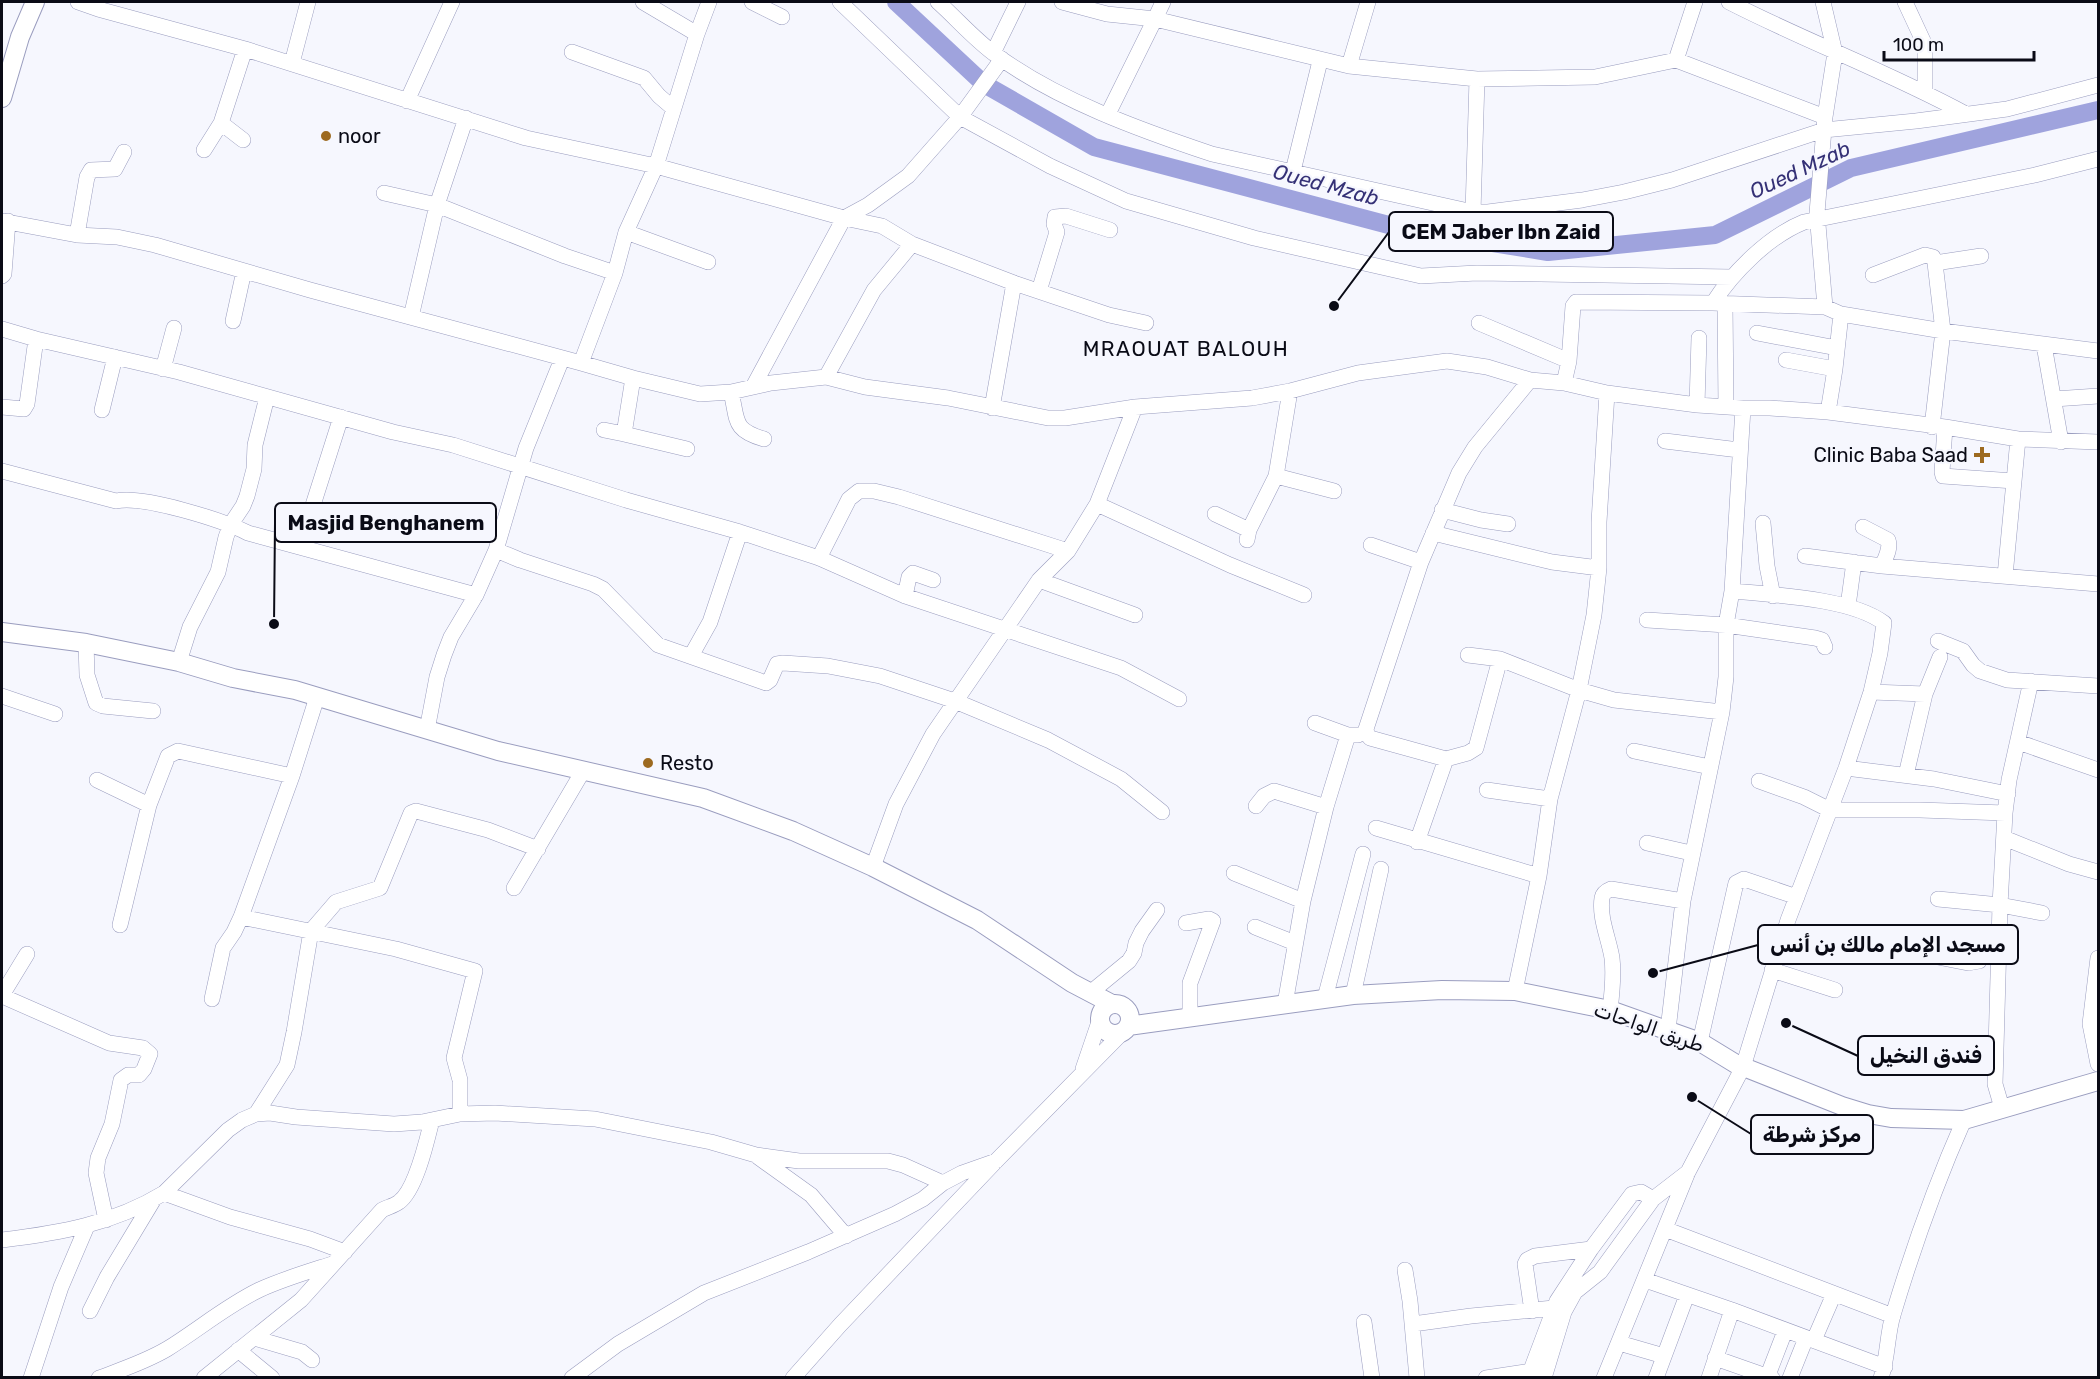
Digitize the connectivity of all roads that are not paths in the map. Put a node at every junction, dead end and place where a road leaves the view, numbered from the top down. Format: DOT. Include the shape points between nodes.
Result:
graph roads {
  1 [pos="35,2"];
  2 [pos="78,2"];
  3 [pos="308,2"];
  4 [pos="452,2"];
  5 [pos="643,2"];
  6 [pos="710,2"];
  7 [pos="752,2"];
  8 [pos="840,2"];
  9 [pos="939,2"];
  10 [pos="1018,2"];
  11 [pos="1065,2"];
  12 [pos="1163,2"];
  13 [pos="1368,2"];
  14 [pos="1695,2"];
  15 [pos="1729,2"];
  16 [pos="1823,2"];
  17 [pos="1905,2"];
  18 [pos="782,17"];
  19 [pos="1155,20"];
  20 [pos="697,34"];
  21 [pos="244,49"];
  22 [pos="572,52"];
  23 [pos="1835,52"];
  24 [pos="998,56"];
  25 [pos="1676,60"];
  26 [pos="1320,61"];
  27 [pos="292,63"];
  28 [pos="1349,66"];
  29 [pos="1477,79"];
  30 [pos="2098,85"];
  31 [pos="1925,92"];
  32 [pos="2,98"];
  33 [pos="407,101"];
  34 [pos="673,108"];
  35 [pos="1108,114"];
  36 [pos="1966,114"];
  37 [pos="960,117"];
  38 [pos="466,118"];
  39 [pos="221,123"];
  40 [pos="1825,129"];
  41 [pos="243,140"];
  42 [pos="204,150"];
  43 [pos="124,152"];
  44 [pos="2098,159"];
  45 [pos="656,166"];
  46 [pos="1293,171"];
  47 [pos="384,193"];
  48 [pos="437,205"];
  49 [pos="1473,212"];
  50 [pos="1817,216"];
  51 [pos="844,218"];
  52 [pos="5,221"];
  53 [pos="1110,230"];
  54 [pos="626,232"];
  55 [pos="77,235"];
  56 [pos="912,244"];
  57 [pos="1981,256"];
  58 [pos="708,261"];
  59 [pos="1935,263"];
  60 [pos="244,272"];
  61 [pos="615,273"];
  62 [pos="1873,275"];
  63 [pos="2,276"];
  64 [pos="1732,278"];
  65 [pos="1014,283"];
  66 [pos="1039,291"];
  67 [pos="1719,304"];
  68 [pos="1825,307"];
  69 [pos="1841,314"];
  70 [pos="411,317"];
  71 [pos="233,321"];
  72 [pos="1146,323"];
  73 [pos="1479,323"];
  74 [pos="174,328"];
  75 [pos="2,329"];
  76 [pos="1943,331"];
  77 [pos="1757,333"];
  78 [pos="1699,338"];
  79 [pos="36,339"];
  80 [pos="2044,345"];
  81 [pos="1838,348"];
  82 [pos="2098,351"];
  83 [pos="115,357"];
  84 [pos="562,359"];
  85 [pos="1786,360"];
  86 [pos="1569,361"];
  87 [pos="581,363"];
  88 [pos="163,369"];
  89 [pos="1835,369"];
  90 [pos="826,377"];
  91 [pos="633,378"];
  92 [pos="1530,380"];
  93 [pos="1564,383"];
  94 [pos="754,385"];
  95 [pos="1290,391"];
  96 [pos="731,392"];
  97 [pos="1607,393"];
  98 [pos="2098,396"];
  99 [pos="267,397"];
  100 [pos="2054,399"];
  101 [pos="1697,405"];
  102 [pos="2,406"];
  103 [pos="1136,407"];
  104 [pos="1726,407"];
  105 [pos="992,408"];
  106 [pos="1743,408"];
  107 [pos="102,410"];
  108 [pos="1828,412"];
  109 [pos="341,417"];
  110 [pos="1939,427"];
  111 [pos="604,430"];
  112 [pos="624,434"];
  113 [pos="764,439"];
  114 [pos="2018,439"];
  115 [pos="1665,441"];
  116 [pos="2061,442"];
  117 [pos="2098,442"];
  118 [pos="687,449"];
  119 [pos="1740,450"];
  120 [pos="520,467"];
  121 [pos="2,471"];
  122 [pos="1275,476"];
  123 [pos="2014,481"];
  124 [pos="1334,491"];
  125 [pos="1097,504"];
  126 [pos="1442,510"];
  127 [pos="1215,514"];
  128 [pos="1763,523"];
  129 [pos="231,524"];
  130 [pos="1508,524"];
  131 [pos="1863,527"];
  132 [pos="740,532"];
  133 [pos="1433,533"];
  134 [pos="1371,545"];
  135 [pos="300,546"];
  136 [pos="496,550"];
  137 [pos="1068,551"];
  138 [pos="1805,556"];
  139 [pos="819,558"];
  140 [pos="1421,562"];
  141 [pos="1854,562"];
  142 [pos="1882,566"];
  143 [pos="1599,568"];
  144 [pos="2005,576"];
  145 [pos="933,580"];
  146 [pos="1039,580"];
  147 [pos="2098,584"];
  148 [pos="1732,591"];
  149 [pos="476,595"];
  150 [pos="1304,595"];
  151 [pos="905,596"];
  152 [pos="1773,596"];
  153 [pos="1848,606"];
  154 [pos="1135,615"];
  155 [pos="1647,620"];
  156 [pos="1726,625"];
  157 [pos="1006,629"];
  158 [pos="2,632"];
  159 [pos="1938,641"];
  160 [pos="86,644"];
  161 [pos="1825,646"];
  162 [pos="1468,655"];
  163 [pos="692,656"];
  164 [pos="1940,657"];
  165 [pos="1500,659"];
  166 [pos="179,662"];
  167 [pos="2031,681"];
  168 [pos="2098,686"];
  169 [pos="1579,690"];
  170 [pos="1871,692"];
  171 [pos="1925,694"];
  172 [pos="2,696"];
  173 [pos="317,697"];
  174 [pos="1179,699"];
  175 [pos="955,701"];
  176 [pos="153,711"];
  177 [pos="1722,712"];
  178 [pos="55,714"];
  179 [pos="1315,723"];
  180 [pos="427,730"];
  181 [pos="1366,734"];
  182 [pos="1348,735"];
  183 [pos="2018,742"];
  184 [pos="1634,751"];
  185 [pos="1446,759"];
  186 [pos="1710,767"];
  187 [pos="1846,768"];
  188 [pos="2098,770"];
  189 [pos="583,771"];
  190 [pos="1906,775"];
  191 [pos="292,776"];
  192 [pos="97,780"];
  193 [pos="1759,781"];
  194 [pos="1487,790"];
  195 [pos="2008,794"];
  196 [pos="1550,799"];
  197 [pos="149,805"];
  198 [pos="1256,806"];
  199 [pos="1326,807"];
  200 [pos="1830,810"];
  201 [pos="1162,812"];
  202 [pos="2005,813"];
  203 [pos="1376,828"];
  204 [pos="2004,838"];
  205 [pos="1417,842"];
  206 [pos="1647,843"];
  207 [pos="538,849"];
  208 [pos="1363,854"];
  209 [pos="1691,854"];
  210 [pos="873,867"];
  211 [pos="1381,869"];
  212 [pos="2098,872"];
  213 [pos="1234,873"];
  214 [pos="1539,876"];
  215 [pos="514,888"];
  216 [pos="1797,897"];
  217 [pos="1938,899"];
  218 [pos="1683,901"];
  219 [pos="1303,902"];
  220 [pos="2000,905"];
  221 [pos="1157,910"];
  222 [pos="2042,913"];
  223 [pos="241,917"];
  224 [pos="1186,923"];
  225 [pos="120,925"];
  226 [pos="1255,927"];
  227 [pos="1999,930"];
  228 [pos="311,931"];
  229 [pos="1295,943"];
  230 [pos="1902,950"];
  231 [pos="27,954"];
  232 [pos="2098,958"];
  233 [pos="1772,970"];
  234 [pos="1070,982"];
  235 [pos="1835,990"];
  236 [pos="1515,991"];
  237 [pos="1090,993"];
  238 [pos="1353,995"];
  239 [pos="2,996"];
  240 [pos="1325,998"];
  241 [pos="212,999"];
  242 [pos="1285,1004"];
  243 [pos="1610,1010"];
  244 [pos="1186,1017"];
  245 [pos="1115,1019"];
  246 [pos="1668,1030"];
  247 [pos="1700,1042"];
  248 [pos="2098,1064"];
  249 [pos="1743,1067"];
  250 [pos="1082,1072"];
  251 [pos="2098,1080"];
  252 [pos="2002,1108"];
  253 [pos="256,1114"];
  254 [pos="460,1114"];
  255 [pos="432,1120"];
  256 [pos="1964,1120"];
  257 [pos="756,1155"];
  258 [pos="996,1161"];
  259 [pos="1688,1173"];
  260 [pos="943,1183"];
  261 [pos="159,1196"];
  262 [pos="1653,1199"];
  263 [pos="106,1220"];
  264 [pos="87,1226"];
  265 [pos="1665,1229"];
  266 [pos="846,1236"];
  267 [pos="2,1240"];
  268 [pos="1591,1249"];
  269 [pos="339,1258"];
  270 [pos="1405,1270"];
  271 [pos="1645,1280"];
  272 [pos="1834,1294"];
  273 [pos="1687,1295"];
  274 [pos="1554,1308"];
  275 [pos="1732,1310"];
  276 [pos="90,1311"];
  277 [pos="1532,1311"];
  278 [pos="1893,1317"];
  279 [pos="1364,1322"];
  280 [pos="1413,1324"];
  281 [pos="1785,1331"];
  282 [pos="254,1338"];
  283 [pos="1810,1339"];
  284 [pos="1619,1343"];
  285 [pos="238,1350"];
  286 [pos="1664,1356"];
  287 [pos="1715,1358"];
  288 [pos="312,1360"];
  289 [pos="1883,1372"];
  290 [pos="1537,1374"];
  291 [pos="1770,1376"];
  292 [pos="31,1377"];
  293 [pos="99,1377"];
  294 [pos="204,1377"];
  295 [pos="272,1377"];
  296 [pos="572,1377"];
  297 [pos="793,1377"];
  298 [pos="1372,1377"];
  299 [pos="1417,1377"];
  300 [pos="1486,1377"];
  301 [pos="1604,1377"];
  302 [pos="1656,1377"];
  303 [pos="1709,1377"];
  304 [pos="1790,1377"];
  1 -- 32 [label="main road"];
  2 -- 21 [label="street"];
  3 -- 27 [label="street"];
  4 -- 33 [label="street"];
  5 -- 20 [label="street"];
  6 -- 20 [label="street"];
  7 -- 18 [label="street"];
  8 -- 37 [label="street"];
  9 -- 24 [label="street"];
  10 -- 24 [label="street"];
  11 -- 19 [label="street" via="1107,14"];
  12 -- 19 [label="street"];
  13 -- 28 [label="street"];
  14 -- 25 [label="street"];
  15 -- 23 [label="street"];
  16 -- 23 [label="street"];
  17 -- 31 [label="street" via="1925,45"];
  19 -- 26 [label="street"];
  19 -- 35 [label="street"];
  20 -- 34 [label="street"];
  21 -- 27 [label="street"];
  21 -- 39 [label="street"];
  22 -- 34 [label="street" via="644,78"];
  23 -- 31 [label="street"];
  23 -- 40 [label="street"];
  24 -- 35 [label="street" via="1071,100"];
  24 -- 37 [label="street"];
  25 -- 29 [label="street" via="1595,77"];
  25 -- 40 [label="street"];
  26 -- 28 [label="street"];
  26 -- 46 [label="street"];
  27 -- 33 [label="street"];
  28 -- 29 [label="street"];
  29 -- 49 [label="street"];
  30 -- 36 [label="street" via="2007,109"];
  31 -- 36 [label="street"];
  33 -- 38 [label="street"];
  34 -- 45 [label="street"];
  35 -- 46 [label="street" via="1212,154"];
  36 -- 40 [label="street"];
  37 -- 51 [label="street" via="908,176"];
  37 -- 64 [label="street" via="1050,166 1126,201 1254,238 1421,276 1477,273"];
  38 -- 45 [label="street" via="526,138"];
  38 -- 48 [label="street"];
  39 -- 41 [label="street"];
  39 -- 42 [label="street"];
  40 -- 49 [label="street" via="1624,192"];
  40 -- 50 [label="street"];
  43 -- 55 [label="street" via="115,170 91,170 87,177"];
  44 -- 50 [label="street" via="2035,175"];
  45 -- 51 [label="street"];
  45 -- 54 [label="street"];
  46 -- 49 [label="street"];
  47 -- 48 [label="street"];
  48 -- 61 [label="street"];
  48 -- 70 [label="street"];
  50 -- 64 [label="street" via="1783,232"];
  50 -- 68 [label="street"];
  51 -- 56 [label="street" via="882,226"];
  51 -- 94 [label="street"];
  52 -- 55 [label="street"];
  52 -- 63 [label="street"];
  53 -- 66 [label="street" via="1066,216 1055,218 1057,232"];
  54 -- 58 [label="street"];
  54 -- 61 [label="street"];
  55 -- 60 [label="street" via="155,244"];
  56 -- 65 [label="street"];
  56 -- 90 [label="street" via="874,290"];
  57 -- 59 [label="street"];
  59 -- 62 [label="street" via="1933,257 1925,255"];
  59 -- 76 [label="street"];
  60 -- 70 [label="street"];
  60 -- 71 [label="street"];
  61 -- 87 [label="street"];
  64 -- 67 [label="street"];
  65 -- 66 [label="street"];
  65 -- 105 [label="street"];
  66 -- 72 [label="street"];
  67 -- 68 [label="street"];
  67 -- 86 [label="street" via="1576,302"];
  67 -- 104 [label="street"];
  68 -- 69 [label="street"];
  69 -- 76 [label="street"];
  69 -- 81 [label="street"];
  70 -- 84 [label="street"];
  73 -- 86 [label="street"];
  74 -- 88 [label="street"];
  75 -- 79 [label="street"];
  76 -- 80 [label="street"];
  76 -- 110 [label="street"];
  77 -- 81 [label="street"];
  78 -- 101 [label="street"];
  79 -- 83 [label="street"];
  79 -- 102 [label="street" via="27,404 24,409"];
  80 -- 82 [label="street"];
  80 -- 100 [label="street"];
  81 -- 89 [label="street"];
  83 -- 88 [label="street"];
  83 -- 107 [label="street"];
  84 -- 87 [label="street"];
  84 -- 120 [label="street"];
  85 -- 89 [label="street"];
  86 -- 93 [label="street"];
  87 -- 91 [label="street"];
  88 -- 99 [label="street"];
  89 -- 108 [label="street"];
  90 -- 94 [label="street"];
  90 -- 105 [label="street"];
  91 -- 96 [label="street" via="700,394"];
  91 -- 112 [label="street"];
  92 -- 93 [label="street"];
  92 -- 95 [label="street" via="1447,361 1358,373"];
  92 -- 126 [label="street" via="1475,447"];
  93 -- 97 [label="street"];
  94 -- 96 [label="street"];
  95 -- 103 [label="street" via="1252,398"];
  95 -- 122 [label="street"];
  96 -- 113 [label="street" via="740,427 748,435"];
  97 -- 101 [label="street"];
  97 -- 143 [label="street"];
  98 -- 100 [label="street"];
  99 -- 109 [label="street"];
  99 -- 129 [label="street" via="255,445 252,481"];
  100 -- 116 [label="street"];
  101 -- 104 [label="street"];
  103 -- 105 [label="street" via="1065,418"];
  103 -- 125 [label="street"];
  104 -- 106 [label="street"];
  106 -- 108 [label="street"];
  106 -- 119 [label="street"];
  108 -- 110 [label="street"];
  109 -- 120 [label="street" via="453,445"];
  109 -- 135 [label="street"];
  110 -- 114 [label="street"];
  110 -- 123 [label="street" via="1943,476"];
  111 -- 112 [label="street"];
  112 -- 118 [label="street"];
  114 -- 116 [label="street"];
  114 -- 123 [label="street"];
  115 -- 119 [label="street"];
  116 -- 117 [label="street"];
  119 -- 148 [label="street"];
  120 -- 132 [label="street"];
  120 -- 136 [label="street"];
  121 -- 129 [label="street" via="116,501 126,499"];
  122 -- 124 [label="street"];
  122 -- 127 [label="street" via="1248,535"];
  123 -- 144 [label="street"];
  125 -- 137 [label="street"];
  125 -- 150 [label="street"];
  126 -- 130 [label="street"];
  126 -- 133 [label="street"];
  128 -- 152 [label="street"];
  129 -- 135 [label="street"];
  129 -- 166 [label="street" via="218,572 190,627"];
  131 -- 142 [label="street" via="1890,544"];
  132 -- 139 [label="street"];
  132 -- 163 [label="street" via="710,622"];
  133 -- 140 [label="street"];
  133 -- 143 [label="street" via="1552,562"];
  134 -- 140 [label="street"];
  135 -- 149 [label="street"];
  136 -- 149 [label="street"];
  136 -- 163 [label="street" via="603,589 658,645"];
  137 -- 139 [label="street" via="899,497 867,491 849,498"];
  137 -- 146 [label="street"];
  138 -- 141 [label="street"];
  139 -- 151 [label="street"];
  140 -- 181 [label="street"];
  141 -- 142 [label="street"];
  141 -- 153 [label="street"];
  142 -- 144 [label="street"];
  143 -- 169 [label="street"];
  144 -- 147 [label="street"];
  145 -- 151 [label="street" via="913,573"];
  146 -- 154 [label="street"];
  146 -- 157 [label="street"];
  148 -- 152 [label="street"];
  148 -- 156 [label="street"];
  149 -- 180 [label="street" via="444,655"];
  151 -- 157 [label="street"];
  152 -- 153 [label="street"];
  153 -- 170 [label="street" via="1884,623"];
  155 -- 156 [label="street"];
  156 -- 161 [label="street" via="1815,638"];
  156 -- 177 [label="street"];
  157 -- 174 [label="street" via="1121,668"];
  157 -- 175 [label="street"];
  158 -- 160 [label="main road"];
  159 -- 167 [label="street" via="1963,651 1980,671 2007,680"];
  160 -- 166 [label="main road"];
  160 -- 176 [label="street" via="87,675 96,703"];
  162 -- 165 [label="street"];
  163 -- 175 [label="street" via="766,683 777,664 828,666 880,676"];
  164 -- 171 [label="street"];
  165 -- 169 [label="street"];
  165 -- 185 [label="street" via="1476,748"];
  166 -- 173 [label="main road"];
  167 -- 168 [label="street"];
  167 -- 183 [label="street"];
  169 -- 177 [label="street" via="1614,700"];
  169 -- 196 [label="street"];
  170 -- 171 [label="street"];
  170 -- 187 [label="street"];
  171 -- 190 [label="street"];
  172 -- 178 [label="street"];
  173 -- 180 [label="main road"];
  173 -- 191 [label="street"];
  175 -- 201 [label="street" via="1058,745 1121,779"];
  175 -- 210 [label="street" via="916,763"];
  177 -- 186 [label="street"];
  179 -- 182 [label="street"];
  180 -- 189 [label="main road"];
  181 -- 182 [label="street"];
  181 -- 185 [label="street"];
  182 -- 199 [label="street"];
  183 -- 188 [label="street"];
  183 -- 195 [label="street"];
  184 -- 186 [label="street"];
  185 -- 205 [label="street"];
  186 -- 209 [label="street"];
  187 -- 190 [label="street"];
  187 -- 200 [label="street"];
  189 -- 207 [label="street"];
  189 -- 210 [label="main road" via="703,798 793,831"];
  190 -- 195 [label="street"];
  191 -- 197 [label="street" via="175,751 168,756"];
  191 -- 223 [label="street"];
  192 -- 197 [label="street"];
  193 -- 200 [label="street"];
  194 -- 196 [label="street"];
  195 -- 202 [label="street"];
  196 -- 214 [label="street"];
  197 -- 225 [label="street"];
  198 -- 199 [label="street" via="1274,791"];
  199 -- 219 [label="street"];
  200 -- 202 [label="street"];
  200 -- 216 [label="street"];
  202 -- 204 [label="street"];
  203 -- 205 [label="street"];
  204 -- 212 [label="street"];
  204 -- 220 [label="street"];
  205 -- 214 [label="street"];
  206 -- 209 [label="street"];
  207 -- 215 [label="street"];
  207 -- 228 [label="street" via="488,830 413,812 380,888 336,902"];
  208 -- 240 [label="street"];
  209 -- 218 [label="street"];
  210 -- 234 [label="main road" via="977,920"];
  211 -- 238 [label="street"];
  213 -- 219 [label="street"];
  214 -- 236 [label="street"];
  216 -- 233 [label="street"];
  216 -- 247 [label="street" via="1744,879 1736,883"];
  217 -- 220 [label="street"];
  218 -- 243 [label="street" via="1611,889 1602,896 1602,917 1612,961"];
  218 -- 246 [label="street"];
  219 -- 229 [label="street"];
  220 -- 222 [label="street"];
  220 -- 227 [label="street"];
  221 -- 237 [label="street" via="1142,931 1129,961"];
  223 -- 228 [label="street"];
  223 -- 241 [label="street" via="223,948"];
  224 -- 244 [label="street" via="1213,921 1190,983"];
  226 -- 229 [label="street"];
  227 -- 230 [label="street" via="1986,939 1976,963"];
  227 -- 252 [label="street" via="1995,1084"];
  228 -- 253 [label="street" via="287,1065"];
  228 -- 254 [label="street" via="475,971 454,1058 460,1080"];
  229 -- 242 [label="street"];
  231 -- 239 [label="street"];
  232 -- 248 [label="street" via="2090,1024"];
  233 -- 235 [label="street"];
  233 -- 249 [label="street"];
  234 -- 237 [label="main road"];
  234 -- 245 [label="main road"];
  236 -- 238 [label="main road, طريق الواحات"];
  236 -- 243 [label="main road, طريق الواحات"];
  237 -- 245 [label="main road"];
  238 -- 240 [label="main road, طريق الواحات"];
  239 -- 263 [label="street" via="109,1044 143,1048 150,1054 139,1075 121,1080 112,1124 98,1158 96,1173"];
  240 -- 242 [label="main road, طريق الواحات"];
  242 -- 244 [label="main road, طريق الواحات"];
  243 -- 246 [label="main road, طريق الواحات"];
  244 -- 245 [label="main road, طريق الواحات"];
  245 -- 250 [label="street"];
  245 -- 250 [label="street"];
  246 -- 247 [label="main road, طريق الواحات"];
  247 -- 249 [label="main road, طريق الواحات"];
  249 -- 256 [label="main road, طريق الواحات" via="1868,1114"];
  249 -- 259 [label="street"];
  250 -- 258 [label="street"];
  251 -- 252 [label="main road, طريق الواحات"];
  252 -- 256 [label="main road, طريق الواحات"];
  253 -- 255 [label="street" via="394,1124"];
  253 -- 261 [label="street" via="228,1130"];
  254 -- 255 [label="street"];
  254 -- 257 [label="street" via="595,1119"];
  255 -- 269 [label="street" via="422,1160 404,1197 382,1210"];
  256 -- 278 [label="street" via="1929,1203"];
  257 -- 260 [label="street" via="808,1161 888,1161"];
  257 -- 266 [label="street" via="811,1195"];
  258 -- 260 [label="street"];
  258 -- 297 [label="street"];
  259 -- 262 [label="street"];
  259 -- 265 [label="street"];
  260 -- 266 [label="street" via="913,1206"];
  261 -- 263 [label="street"];
  261 -- 269 [label="street" via="310,1239"];
  261 -- 276 [label="street"];
  262 -- 268 [label="street" via="1641,1192 1632,1194"];
  262 -- 290 [label="street" via="1600,1272 1575,1292"];
  263 -- 264 [label="street"];
  264 -- 267 [label="street"];
  264 -- 292 [label="street" via="61,1287"];
  265 -- 271 [label="street"];
  265 -- 272 [label="street"];
  266 -- 296 [label="street" via="704,1293 657,1319"];
  268 -- 274 [label="street"];
  268 -- 277 [label="street" via="1527,1260"];
  269 -- 282 [label="street" via="301,1300"];
  269 -- 293 [label="street" via="258,1291 167,1349 137,1365"];
  270 -- 280 [label="street"];
  271 -- 273 [label="street"];
  271 -- 284 [label="street"];
  272 -- 278 [label="street"];
  272 -- 283 [label="street"];
  273 -- 275 [label="street"];
  273 -- 286 [label="street"];
  274 -- 277 [label="street"];
  274 -- 290 [label="street"];
  275 -- 281 [label="street"];
  275 -- 287 [label="street"];
  277 -- 280 [label="street"];
  278 -- 289 [label="street"];
  279 -- 298 [label="street"];
  280 -- 299 [label="street"];
  281 -- 283 [label="street"];
  281 -- 291 [label="street"];
  282 -- 285 [label="street"];
  282 -- 288 [label="street" via="302,1352"];
  283 -- 289 [label="street"];
  283 -- 304 [label="street"];
  284 -- 286 [label="street"];
  284 -- 301 [label="street"];
  285 -- 294 [label="street"];
  285 -- 295 [label="street"];
  286 -- 302 [label="street"];
  287 -- 291 [label="street"];
  287 -- 303 [label="street"];
  290 -- 300 [label="street"];
}
